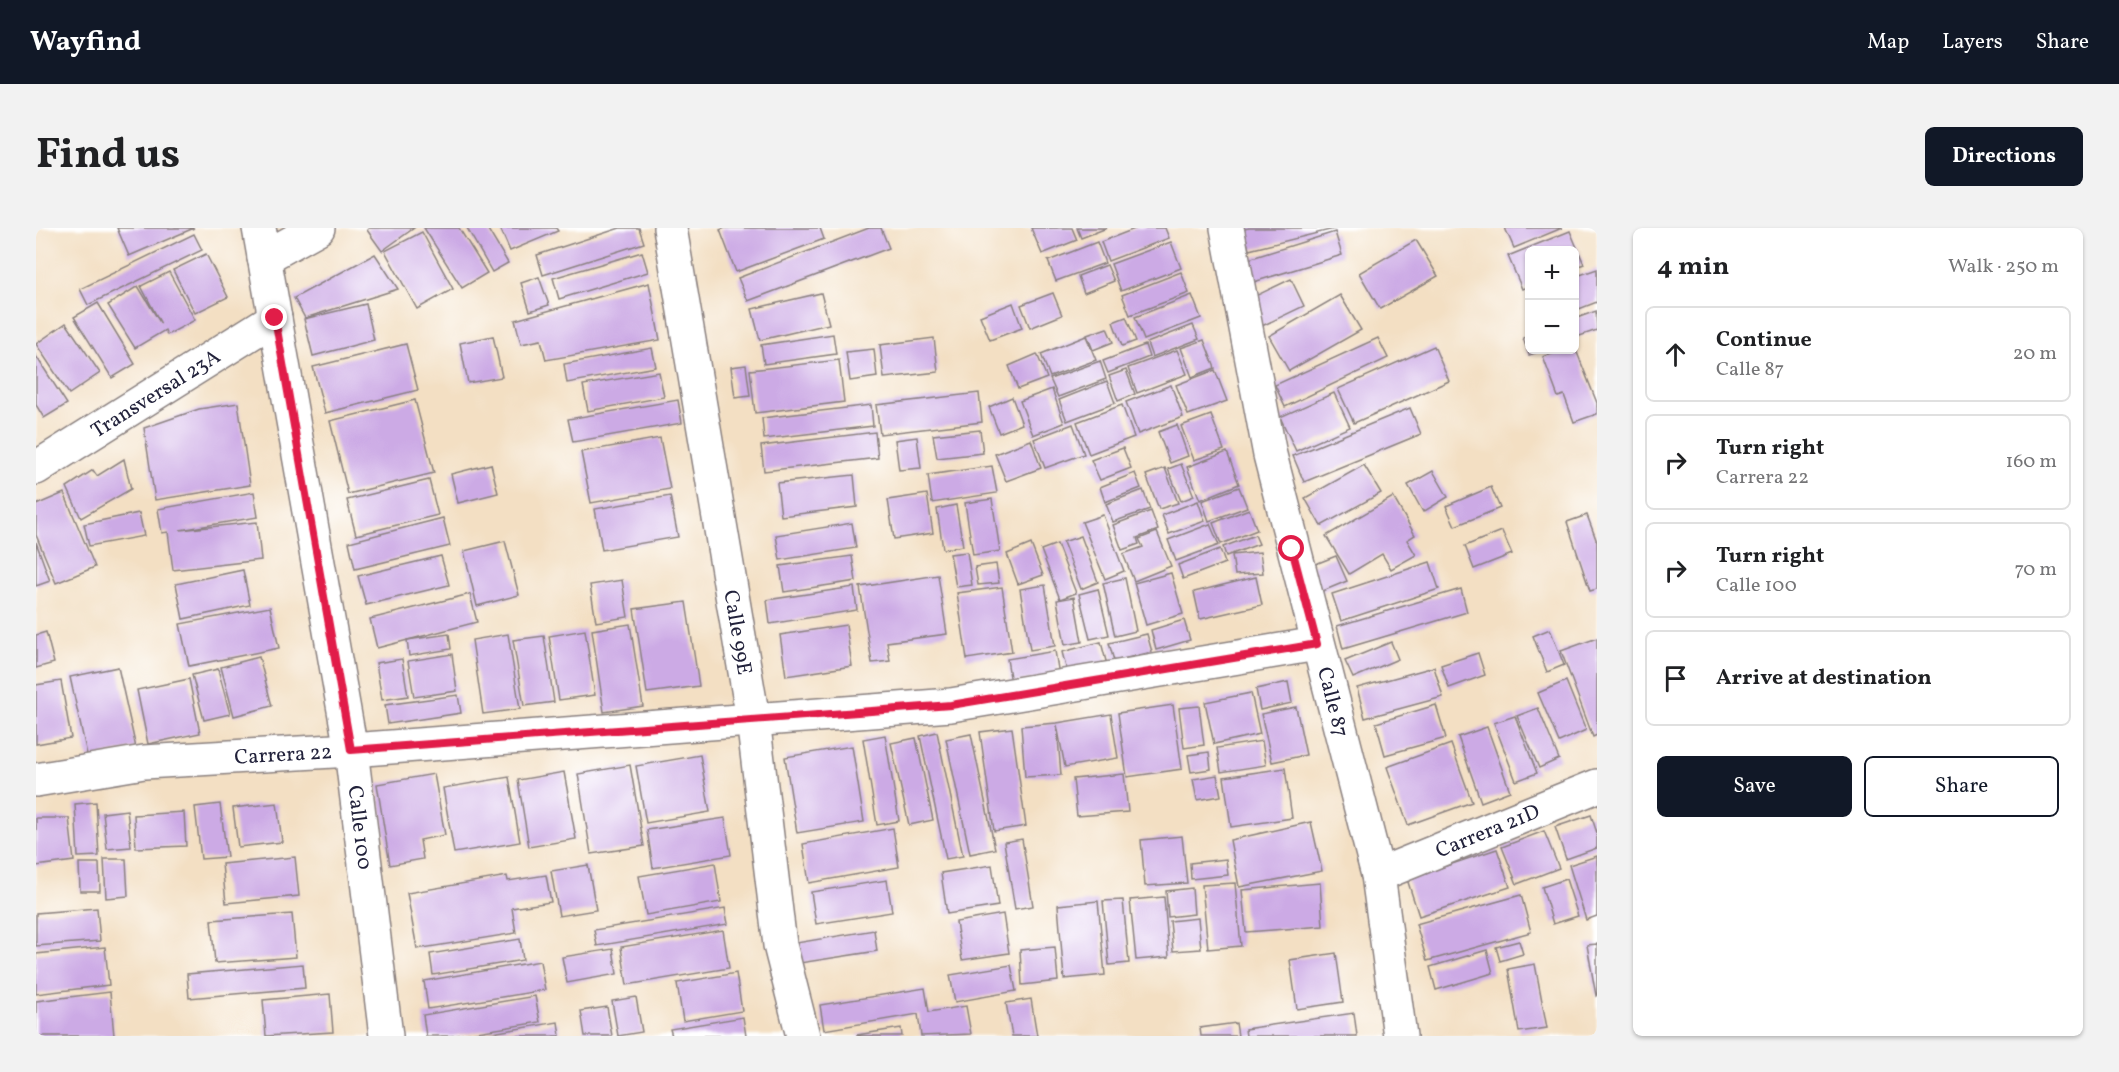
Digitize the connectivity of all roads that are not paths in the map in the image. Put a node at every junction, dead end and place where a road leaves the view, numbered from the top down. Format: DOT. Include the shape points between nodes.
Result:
graph roads {
  1 [pos="318,228"];
  2 [pos="670,228"];
  3 [pos="1227,228"];
  4 [pos="261,243"];
  5 [pos="275,318"];
  6 [pos="36,468"];
  7 [pos="1317,644"];
  8 [pos="753,719"];
  9 [pos="351,750"];
  10 [pos="36,780"];
  11 [pos="1597,786"];
  12 [pos="1377,875"];
  13 [pos="386,1036"];
  14 [pos="803,1036"];
  15 [pos="1400,1036"];
  1 -- 4 [label="street"];
  2 -- 8 [label="street, Calle 99E"];
  3 -- 7 [label="street, Calle 87" via="1270,455"];
  4 -- 5 [label="street, Calle 100"];
  5 -- 6 [label="street, Transversal 23A"];
  5 -- 9 [label="street, Calle 100"];
  7 -- 8 [label="street, Carrera 22" via="951,705"];
  7 -- 12 [label="street, Calle 87"];
  8 -- 9 [label="street, Carrera 22"];
  8 -- 14 [label="street, Calle 99E" via="780,945"];
  9 -- 10 [label="street, Carrera 22" via="144,762"];
  9 -- 13 [label="street, Calle 100"];
  11 -- 12 [label="street, Carrera 21D"];
  12 -- 15 [label="street, Calle 87"];
}
